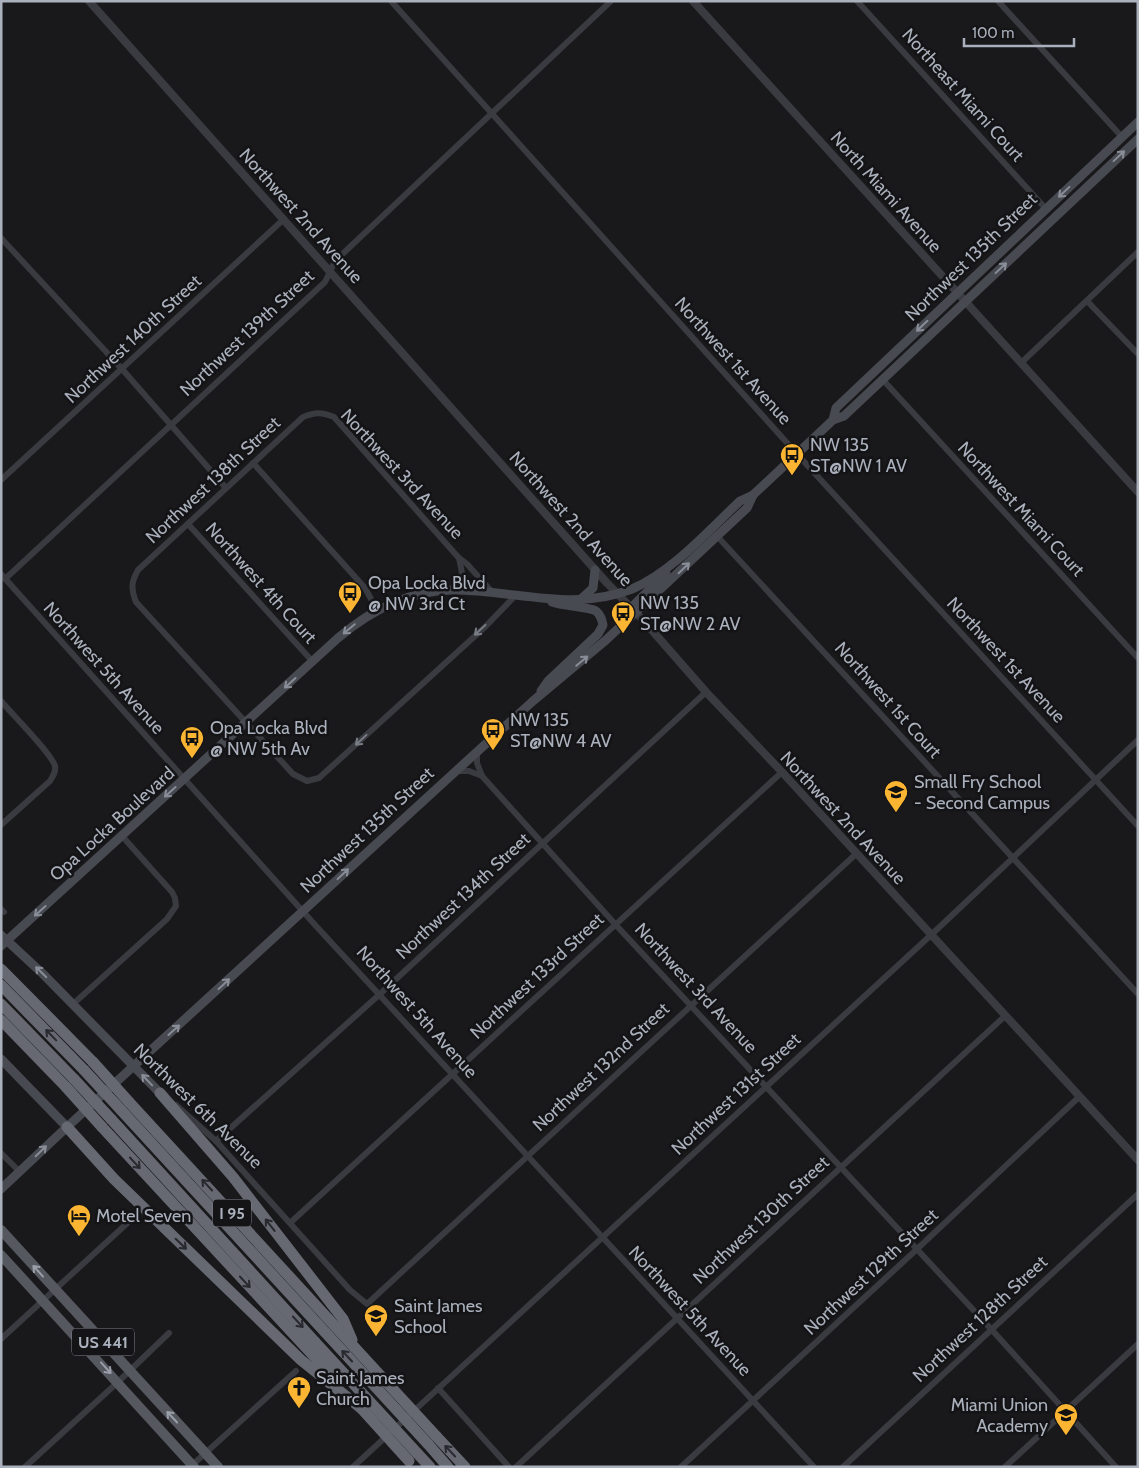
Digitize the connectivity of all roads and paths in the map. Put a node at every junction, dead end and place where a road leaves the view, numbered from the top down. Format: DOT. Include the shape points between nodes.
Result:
graph roads {
  1 [pos="89,1"];
  2 [pos="390,1"];
  3 [pos="611,1"];
  4 [pos="693,1"];
  5 [pos="857,1"];
  6 [pos="998,1"];
  7 [pos="492,114"];
  8 [pos="1138,122"];
  9 [pos="1122,138"];
  10 [pos="1138,139"];
  11 [pos="1046,209"];
  12 [pos="284,219"];
  13 [pos="1,238"];
  14 [pos="1138,252"];
  15 [pos="331,272"];
  16 [pos="958,293"];
  17 [pos="1087,301"];
  18 [pos="966,302"];
  19 [pos="908,340"];
  20 [pos="1138,354"];
  21 [pos="1021,363"];
  22 [pos="122,369"];
  23 [pos="882,380"];
  24 [pos="322,413"];
  25 [pos="833,420"];
  26 [pos="170,426"];
  27 [pos="797,454"];
  28 [pos="253,463"];
  29 [pos="1,480"];
  30 [pos="226,488"];
  31 [pos="1138,492"];
  32 [pos="753,495"];
  33 [pos="188,524"];
  34 [pos="718,536"];
  35 [pos="458,557"];
  36 [pos="672,564"];
  37 [pos="595,570"];
  38 [pos="3,577"];
  39 [pos="453,590"];
  40 [pos="617,593"];
  41 [pos="493,594"];
  42 [pos="515,596"];
  43 [pos="544,600"];
  44 [pos="580,600"];
  45 [pos="377,610"];
  46 [pos="634,610"];
  47 [pos="1138,658"];
  48 [pos="313,662"];
  49 [pos="706,692"];
  50 [pos="1,701"];
  51 [pos="533,701"];
  52 [pos="246,723"];
  53 [pos="1138,740"];
  54 [pos="477,751"];
  55 [pos="456,771"];
  56 [pos="782,772"];
  57 [pos="482,776"];
  58 [pos="184,780"];
  59 [pos="1095,780"];
  60 [pos="1,825"];
  61 [pos="1138,826"];
  62 [pos="122,836"];
  63 [pos="542,843"];
  64 [pos="856,854"];
  65 [pos="1013,858"];
  66 [pos="303,911"];
  67 [pos="615,924"];
  68 [pos="931,935"];
  69 [pos="3,940"];
  70 [pos="1,968"];
  71 [pos="5,983"];
  72 [pos="380,994"];
  73 [pos="1138,994"];
  74 [pos="1,1004"];
  75 [pos="72,1005"];
  76 [pos="691,1005"];
  77 [pos="1005,1016"];
  78 [pos="1,1020"];
  79 [pos="1,1059"];
  80 [pos="134,1066"];
  81 [pos="453,1074"];
  82 [pos="70,1083"];
  83 [pos="766,1086"];
  84 [pos="160,1094"];
  85 [pos="1079,1097"];
  86 [pos="67,1127"];
  87 [pos="216,1141"];
  88 [pos="1,1152"];
  89 [pos="528,1155"];
  90 [pos="1138,1160"];
  91 [pos="840,1167"];
  92 [pos="20,1172"];
  93 [pos="1,1189"];
  94 [pos="1138,1194"];
  95 [pos="134,1217"];
  96 [pos="290,1223"];
  97 [pos="1,1230"];
  98 [pos="602,1238"];
  99 [pos="916,1250"];
  100 [pos="1,1255"];
  101 [pos="55,1289"];
  102 [pos="43,1301"];
  103 [pos="367,1304"];
  104 [pos="676,1319"];
  105 [pos="334,1325"];
  106 [pos="991,1329"];
  107 [pos="169,1333"];
  108 [pos="1,1339"];
  109 [pos="1138,1344"];
  110 [pos="311,1346"];
  111 [pos="130,1371"];
  112 [pos="296,1371"];
  113 [pos="118,1382"];
  114 [pos="438,1388"];
  115 [pos="753,1401"];
  116 [pos="362,1409"];
  117 [pos="1065,1411"];
  118 [pos="432,1440"];
  119 [pos="205,1453"];
  120 [pos="413,1460"];
  121 [pos="192,1466"];
  122 [pos="25,1467"];
  123 [pos="218,1467"];
  124 [pos="353,1467"];
  125 [pos="430,1467"];
  126 [pos="448,1467"];
  127 [pos="465,1467"];
  128 [pos="509,1467"];
  129 [pos="516,1467"];
  130 [pos="681,1467"];
  131 [pos="814,1467"];
  132 [pos="843,1467"];
  133 [pos="1005,1467"];
  134 [pos="1116,1467"];
  1 -- 12 [label="street, Northwest 2nd Avenue"];
  2 -- 7 [label="street, Northwest 1st Avenue"];
  3 -- 7 [label="street, Northwest 139th Street"];
  4 -- 16 [label="street, North Miami Avenue"];
  5 -- 11 [label="street, Northeast Miami Court"];
  6 -- 9 [label="street"];
  7 -- 15 [label="street, Northwest 139th Street" via="335,261"];
  7 -- 27 [label="street, Northwest 1st Avenue"];
  8 -- 9 [label="main road, Northwest 135th Street"];
  9 -- 11 [label="main road, Northwest 135th Street, one-way"];
  18 -- 10 [label="main road, Northwest 135th Street, one-way"];
  11 -- 16 [label="main road, Northwest 135th Street"];
  12 -- 15 [label="street, Northwest 2nd Avenue"];
  12 -- 22 [label="street, Northwest 140th Street"];
  13 -- 22 [label="street"];
  14 -- 17 [label="street"];
  15 -- 26 [label="street, Northwest 139th Street" via="325,282"];
  15 -- 37 [label="street, Northwest 2nd Avenue"];
  16 -- 18 [label="street, North Miami Avenue"];
  16 -- 19 [label="main road, Northwest 135th Street, one-way"];
  17 -- 20 [label="street"];
  17 -- 21 [label="street"];
  18 -- 21 [label="street, North Miami Avenue"];
  18 -- 23 [label="main road, Northwest 135th Street"];
  19 -- 23 [label="main road" via="904,351 881,373"];
  19 -- 25 [label="main road, Northwest 135th Street" via="836,408"];
  21 -- 31 [label="street, North Miami Avenue"];
  22 -- 26 [label="street"];
  22 -- 29 [label="street, Northwest 140th Street"];
  23 -- 25 [label="main road, Northwest 135th Street" via="844,416"];
  23 -- 47 [label="street, Northwest Miami Court"];
  24 -- 28 [label="street, Northwest 138th Street" via="314,412 303,417"];
  24 -- 35 [label="street, Northwest 3rd Avenue" via="334,417"];
  25 -- 27 [label="main road, Northwest 135th Street"];
  26 -- 30 [label="street"];
  26 -- 38 [label="street, Northwest 139th Street"];
  27 -- 32 [label="main road, Northwest 135th Street"];
  27 -- 59 [label="street, Northwest 1st Avenue"];
  28 -- 30 [label="street, Northwest 138th Street"];
  28 -- 45 [label="street" via="365,588"];
  30 -- 33 [label="street, Northwest 138th Street"];
  32 -- 34 [label="main road, Northwest 135th Street" via="748,508"];
  32 -- 36 [label="main road, Northwest 135th Street" via="740,500"];
  33 -- 48 [label="street, Northwest 4th Court"];
  33 -- 52 [label="street, Northwest 138th Street" via="138,570 132,580 136,602"];
  46 -- 34 [label="main road, Northwest 135th Street, one-way"];
  34 -- 65 [label="street, Northwest 1st Court"];
  35 -- 39 [label="street, Northwest 3rd Avenue" via="462,573"];
  35 -- 41 [label="street, Northwest 3rd Avenue"];
  36 -- 40 [label="main road, Northwest 135th Street" via="641,585"];
  36 -- 46 [label="main road"];
  37 -- 40 [label="street, Northwest 2nd Avenue"];
  37 -- 44 [label="main road" via="593,588"];
  38 -- 58 [label="street, Northwest 5th Avenue"];
  39 -- 41 [label="main road, Opa Locka Boulevard"];
  39 -- 45 [label="main road, Opa Locka Boulevard" via="414,596"];
  40 -- 44 [label="main road, Opa Locka Boulevard"];
  40 -- 46 [label="street, Northwest 2nd Avenue"];
  41 -- 42 [label="main road, Opa Locka Boulevard"];
  42 -- 43 [label="main road, Opa Locka Boulevard"];
  42 -- 52 [label="street, one-way" via="319,778 307,781 292,774"];
  43 -- 44 [label="main road, Opa Locka Boulevard"];
  43 -- 51 [label="main road" via="593,610 600,615 603,625 598,634 548,681"];
  45 -- 48 [label="main road, Opa Locka Boulevard, one-way" via="354,625"];
  46 -- 49 [label="street, Northwest 2nd Avenue"];
  51 -- 46 [label="main road, Northwest 135th Street, one-way" via="606,640"];
  48 -- 52 [label="main road, Opa Locka Boulevard, one-way"];
  49 -- 56 [label="street, Northwest 2nd Avenue"];
  49 -- 63 [label="street, Northwest 134th Street"];
  50 -- 60 [label="street" via="55,765 50,780"];
  51 -- 54 [label="main road, Northwest 135th Street"];
  52 -- 58 [label="main road, Opa Locka Boulevard"];
  53 -- 59 [label="street, Northwest 131st Street"];
  54 -- 55 [label="main road, Northwest 135th Street"];
  54 -- 57 [label="street"];
  55 -- 57 [label="street"];
  66 -- 55 [label="main road, Northwest 135th Street, one-way"];
  56 -- 64 [label="street, Northwest 2nd Avenue"];
  56 -- 67 [label="street, Northwest 133rd Street"];
  57 -- 63 [label="street, Northwest 3rd Avenue"];
  58 -- 62 [label="main road, Opa Locka Boulevard, one-way"];
  58 -- 66 [label="street, Northwest 5th Avenue"];
  59 -- 61 [label="street, Northwest 1st Avenue"];
  59 -- 65 [label="street, Northwest 131st Street"];
  62 -- 69 [label="main road, Opa Locka Boulevard, one-way"];
  62 -- 75 [label="street" via="170,889 176,902 174,910"];
  63 -- 67 [label="street, Northwest 3rd Avenue"];
  63 -- 72 [label="street, Northwest 134th Street"];
  64 -- 68 [label="street, Northwest 2nd Avenue"];
  64 -- 76 [label="street, Northwest 132nd Street"];
  65 -- 68 [label="street, Northwest 131st Street"];
  65 -- 73 [label="street, Northwest 1st Court"];
  66 -- 72 [label="street, Northwest 5th Avenue"];
  80 -- 66 [label="main road, Northwest 135th Street, one-way"];
  67 -- 76 [label="street, Northwest 3rd Avenue"];
  67 -- 81 [label="street, Northwest 133rd Street"];
  68 -- 77 [label="street, Northwest 2nd Avenue"];
  68 -- 83 [label="street, Northwest 131st Street"];
  75 -- 69 [label="main road, Northwest 6th Avenue, one-way"];
  70 -- 71 [label="highway, I 95"];
  105 -- 71 [label="highway, I 95, one-way, bridge" via="89,1066"];
  72 -- 81 [label="street, Northwest 5th Avenue"];
  72 -- 87 [label="street, Northwest 134th Street"];
  74 -- 82 [label="highway"];
  75 -- 80 [label="main road, Northwest 6th Avenue"];
  76 -- 83 [label="street, Northwest 3rd Avenue"];
  76 -- 89 [label="street, Northwest 132nd Street"];
  77 -- 85 [label="street, Northwest 2nd Avenue"];
  77 -- 91 [label="street, Northwest 130th Street"];
  78 -- 82 [label="highway, I 95"];
  79 -- 86 [label="main road"];
  84 -- 80 [label="main road, Northwest 6th Avenue, one-way"];
  80 -- 86 [label="main road, Northwest 135th Street"];
  81 -- 89 [label="street, Northwest 5th Avenue"];
  81 -- 96 [label="street, Northwest 133rd Street"];
  82 -- 110 [label="highway, I 95, one-way, bridge"];
  83 -- 91 [label="street, Northwest 3rd Avenue"];
  83 -- 98 [label="street, Northwest 131st Street"];
  84 -- 87 [label="street, Northwest 6th Avenue"];
  105 -- 84 [label="highway, one-way" via="233,1177"];
  85 -- 90 [label="street, Northwest 2nd Avenue"];
  85 -- 99 [label="street, Northwest 129th Street"];
  92 -- 86 [label="main road, Northwest 135th Street, one-way"];
  86 -- 116 [label="highway, one-way" via="120,1184 300,1360"];
  87 -- 96 [label="street, Northwest 6th Avenue"];
  88 -- 92 [label="street"];
  89 -- 98 [label="street, Northwest 5th Avenue"];
  89 -- 103 [label="street, Northwest 132nd Street"];
  91 -- 99 [label="street, Northwest 3rd Avenue"];
  91 -- 104 [label="street, Northwest 130th Street"];
  92 -- 93 [label="main road, Northwest 135th Street"];
  94 -- 106 [label="street, Northwest 128th Street"];
  95 -- 101 [label="street"];
  96 -- 103 [label="street, Northwest 6th Avenue" via="350,1290"];
  101 -- 97 [label="main road, US 441, one-way"];
  98 -- 104 [label="street, Northwest 5th Avenue"];
  98 -- 114 [label="street, Northwest 131st Street"];
  99 -- 106 [label="street, Northwest 3rd Avenue"];
  99 -- 115 [label="street, Northwest 129th Street"];
  100 -- 102 [label="main road, US 441"];
  101 -- 102 [label="street"];
  101 -- 111 [label="main road, US 441"];
  102 -- 108 [label="street"];
  102 -- 113 [label="main road, US 441, one-way"];
  104 -- 115 [label="street, Northwest 5th Avenue"];
  104 -- 129 [label="street, Northwest 130th Street"];
  118 -- 105 [label="highway, one-way, bridge"];
  105 -- 118 [label="highway, bridge"];
  106 -- 117 [label="street, Northwest 3rd Avenue"];
  106 -- 132 [label="street, Northwest 128th Street"];
  107 -- 111 [label="street"];
  109 -- 117 [label="street"];
  110 -- 116 [label="highway, I 95"];
  110 -- 120 [label="highway, bridge"];
  111 -- 113 [label="street"];
  119 -- 111 [label="main road, US 441, one-way"];
  112 -- 119 [label="street"];
  113 -- 121 [label="main road, US 441"];
  113 -- 122 [label="street"];
  114 -- 124 [label="street, Northwest 131st Street"];
  114 -- 128 [label="street"];
  115 -- 130 [label="street, Northwest 129th Street"];
  115 -- 131 [label="street, Northwest 5th Avenue"];
  116 -- 120 [label="highway, I 95, bridge"];
  117 -- 133 [label="street"];
  117 -- 134 [label="street, Northwest 3rd Avenue"];
  118 -- 126 [label="highway"];
  127 -- 118 [label="highway, one-way"];
  119 -- 121 [label="street"];
  119 -- 123 [label="main road, US 441"];
  120 -- 125 [label="highway"];
}
